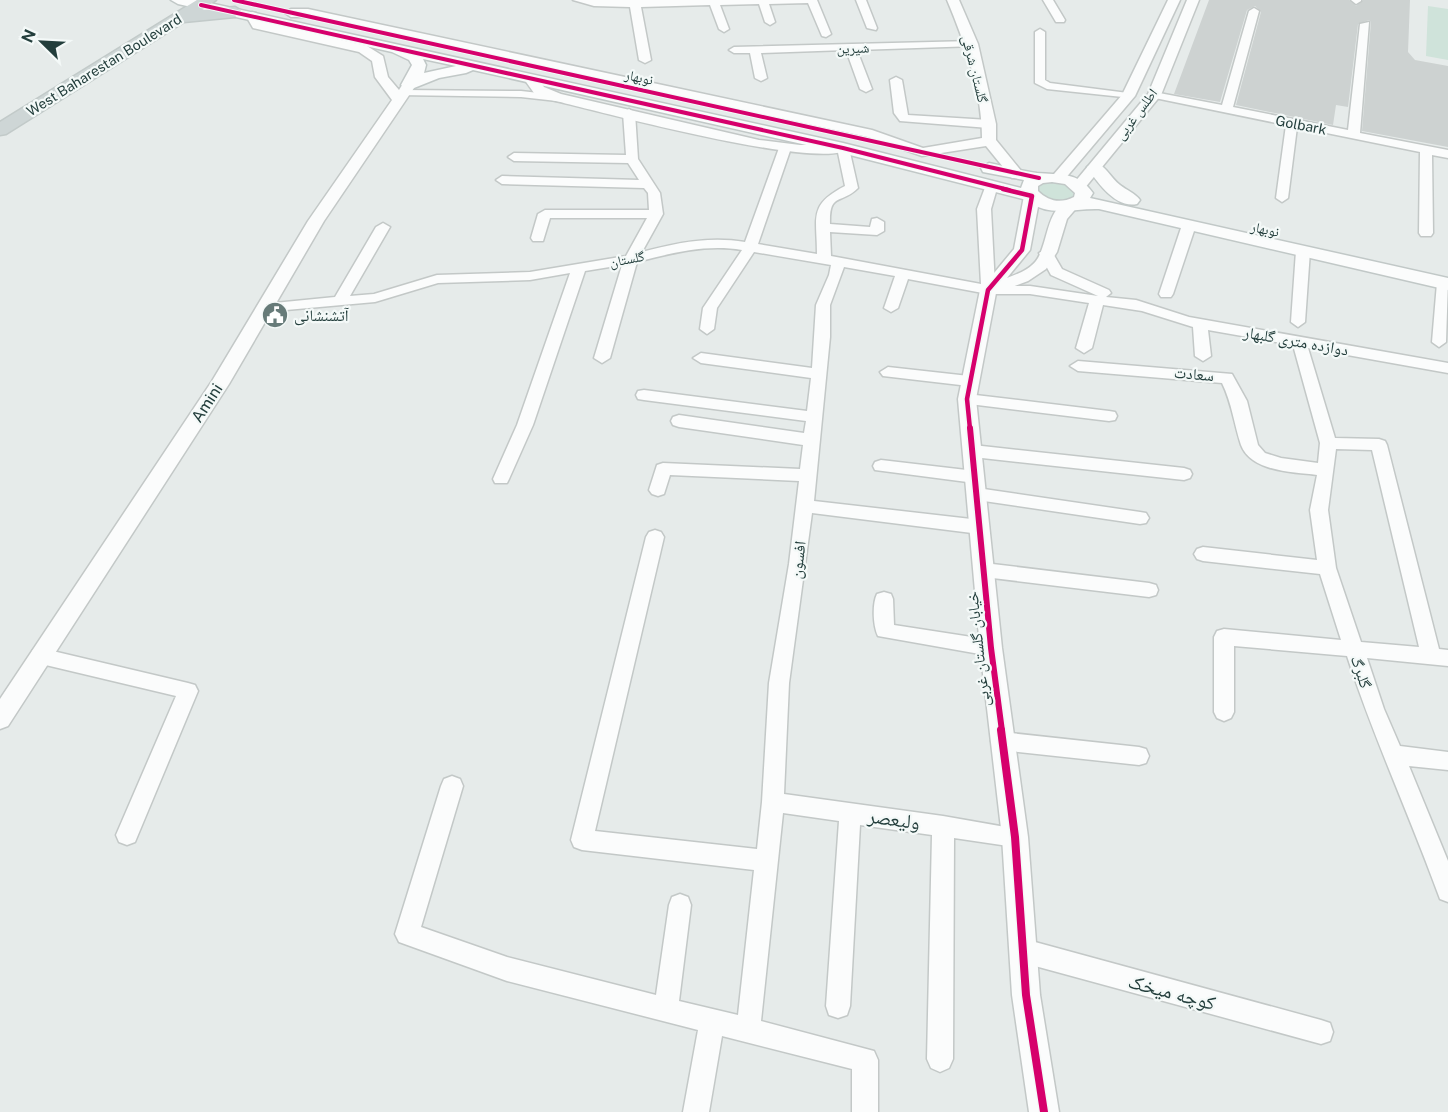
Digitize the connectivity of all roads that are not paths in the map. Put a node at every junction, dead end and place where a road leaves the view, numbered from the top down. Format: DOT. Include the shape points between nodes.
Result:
graph roads {
  1 [pos="178,0"];
  2 [pos="578,0"];
  3 [pos="810,0"];
  4 [pos="861,0"];
  5 [pos="953,0"];
  6 [pos="1048,0"];
  7 [pos="1174,0"];
  8 [pos="1193,0"];
  9 [pos="763,1"];
  10 [pos="780,1"];
  11 [pos="204,2"];
  12 [pos="667,2"];
  13 [pos="714,2"];
  14 [pos="634,4"];
  15 [pos="243,6"];
  16 [pos="1254,11"];
  17 [pos="291,13"];
  18 [pos="1060,20"];
  19 [pos="326,21"];
  20 [pos="770,22"];
  21 [pos="1365,24"];
  22 [pos="165,27"];
  23 [pos="872,28"];
  24 [pos="310,29"];
  25 [pos="724,29"];
  26 [pos="1040,32"];
  27 [pos="826,34"];
  28 [pos="418,38"];
  29 [pos="972,44"];
  30 [pos="850,47"];
  31 [pos="886,47"];
  32 [pos="396,49"];
  33 [pos="734,50"];
  34 [pos="755,50"];
  35 [pos="511,58"];
  36 [pos="645,60"];
  37 [pos="891,61"];
  38 [pos="483,69"];
  39 [pos="760,78"];
  40 [pos="531,79"];
  41 [pos="896,80"];
  42 [pos="601,81"];
  43 [pos="866,89"];
  44 [pos="403,92"];
  45 [pos="587,92"];
  46 [pos="1154,95"];
  47 [pos="1128,96"];
  48 [pos="567,99"];
  49 [pos="1226,110"];
  50 [pos="0,112"];
  51 [pos="629,113"];
  52 [pos="1292,123"];
  53 [pos="989,124"];
  54 [pos="0,130"];
  55 [pos="1354,135"];
  56 [pos="989,141"];
  57 [pos="784,148"];
  58 [pos="843,148"];
  59 [pos="1426,149"];
  60 [pos="922,152"];
  61 [pos="1448,154"];
  62 [pos="514,157"];
  63 [pos="632,159"];
  64 [pos="1095,167"];
  65 [pos="1017,175"];
  66 [pos="1059,177"];
  67 [pos="1039,178"];
  68 [pos="502,180"];
  69 [pos="646,184"];
  70 [pos="992,185"];
  71 [pos="1032,196"];
  72 [pos="1078,196"];
  73 [pos="1282,198"];
  74 [pos="1131,200"];
  75 [pos="656,214"];
  76 [pos="877,222"];
  77 [pos="1189,225"];
  78 [pos="383,227"];
  79 [pos="824,228"];
  80 [pos="1426,233"];
  81 [pos="538,238"];
  82 [pos="749,249"];
  83 [pos="1303,251"];
  84 [pos="1046,253"];
  85 [pos="631,259"];
  86 [pos="831,261"];
  87 [pos="579,267"];
  88 [pos="903,273"];
  89 [pos="1447,279"];
  90 [pos="988,290"];
  91 [pos="1166,294"];
  92 [pos="1097,300"];
  93 [pos="340,301"];
  94 [pos="1145,307"];
  95 [pos="264,308"];
  96 [pos="891,308"];
  97 [pos="1298,322"];
  98 [pos="1200,323"];
  99 [pos="707,329"];
  100 [pos="1299,341"];
  101 [pos="1439,342"];
  102 [pos="1084,348"];
  103 [pos="1203,356"];
  104 [pos="602,358"];
  105 [pos="701,358"];
  106 [pos="1078,366"];
  107 [pos="1448,368"];
  108 [pos="888,372"];
  109 [pos="819,374"];
  110 [pos="968,390"];
  111 [pos="644,395"];
  112 [pos="1109,416"];
  113 [pos="814,417"];
  114 [pos="679,421"];
  115 [pos="811,440"];
  116 [pos="1328,443"];
  117 [pos="973,451"];
  118 [pos="881,466"];
  119 [pos="1326,470"];
  120 [pos="1184,474"];
  121 [pos="806,475"];
  122 [pos="501,479"];
  123 [pos="976,485"];
  124 [pos="658,490"];
  125 [pos="804,506"];
  126 [pos="1140,518"];
  127 [pos="980,527"];
  128 [pos="655,537"];
  129 [pos="1203,554"];
  130 [pos="1327,568"];
  131 [pos="984,570"];
  132 [pos="1149,590"];
  133 [pos="884,599"];
  134 [pos="991,648"];
  135 [pos="1352,648"];
  136 [pos="40,656"];
  137 [pos="1439,657"];
  138 [pos="1224,712"];
  139 [pos="0,719"];
  140 [pos="1002,741"];
  141 [pos="1394,755"];
  142 [pos="1139,756"];
  143 [pos="1448,761"];
  144 [pos="452,786"];
  145 [pos="773,802"];
  146 [pos="850,813"];
  147 [pos="943,826"];
  148 [pos="127,835"];
  149 [pos="1015,837"];
  150 [pos="766,861"];
  151 [pos="1448,891"];
  152 [pos="680,904"];
  153 [pos="1024,951"];
  154 [pos="837,1006"];
  155 [pos="666,1010"];
  156 [pos="712,1022"];
  157 [pos="748,1032"];
  158 [pos="1321,1032"];
  159 [pos="940,1059"];
  160 [pos="696,1112"];
  161 [pos="865,1112"];
  162 [pos="1044,1112"];
  1 -- 11 [label="main road, نوبهار"];
  1 -- 50 [label="main road, West Baharestan Boulevard"];
  2 -- 14 [label="street"];
  3 -- 10 [label="street"];
  3 -- 27 [label="street"];
  4 -- 23 [label="street"];
  5 -- 29 [label="street, گلستان شرقی"];
  6 -- 18 [label="street"];
  7 -- 47 [label="street, اطلس غربی"];
  8 -- 46 [label="street, اطلس غربی"];
  9 -- 10 [label="street"];
  9 -- 13 [label="street"];
  9 -- 20 [label="street"];
  11 -- 15 [label="main road, نوبهار"];
  11 -- 22 [label="main road, West Baharestan Boulevard"];
  12 -- 13 [label="street"];
  12 -- 14 [label="street"];
  13 -- 25 [label="street"];
  14 -- 36 [label="street"];
  15 -- 17 [label="main road, نوبهار"];
  15 -- 22 [label="main road"];
  15 -- 24 [label="main road, نوبهار"];
  15 -- 44 [label="street" via="257,25 363,49 378,59 382,77"];
  16 -- 49 [label="street"];
  17 -- 19 [label="main road, نوبهار"];
  17 -- 28 [label="street" via="308,12"];
  19 -- 24 [label="main road" via="312,24"];
  19 -- 28 [label="main road, نوبهار"];
  21 -- 55 [label="street"];
  22 -- 54 [label="main road, West Baharestan Boulevard"];
  24 -- 32 [label="main road, نوبهار"];
  26 -- 47 [label="street" via="1039,81 1047,86"];
  28 -- 35 [label="main road, نوبهار"];
  29 -- 31 [label="street, شیرین"];
  29 -- 53 [label="street, گلستان شرقی"];
  30 -- 31 [label="street, شیرین"];
  30 -- 34 [label="street, شیرین"];
  30 -- 43 [label="street"];
  31 -- 37 [label="street"];
  32 -- 38 [label="main road, نوبهار"];
  32 -- 44 [label="main road" via="415,57 418,65"];
  33 -- 34 [label="street, شیرین"];
  34 -- 39 [label="street"];
  35 -- 42 [label="main road, نوبهار"];
  35 -- 60 [label="street" via="861,132"];
  38 -- 40 [label="main road, نوبهار"];
  38 -- 44 [label="main road" via="435,74"];
  40 -- 45 [label="main road, نوبهار"];
  40 -- 48 [label="street" via="539,90"];
  41 -- 53 [label="street" via="904,118"];
  42 -- 45 [label="main road" via="601,88"];
  42 -- 60 [label="main road, نوبهار"];
  44 -- 48 [label="street" via="521,94"];
  44 -- 95 [label="street, Amini" via="316,221"];
  45 -- 58 [label="main road, نوبهار"];
  46 -- 49 [label="street, Golbark"];
  46 -- 64 [label="street, اطلس غربی"];
  47 -- 66 [label="street, اطلس غربی"];
  48 -- 51 [label="street"];
  49 -- 52 [label="street, Golbark"];
  51 -- 57 [label="street"];
  51 -- 63 [label="street"];
  52 -- 55 [label="street, Golbark"];
  52 -- 73 [label="street"];
  53 -- 56 [label="street, گلستان شرقی"];
  55 -- 59 [label="street, Golbark"];
  56 -- 60 [label="street"];
  56 -- 65 [label="street"];
  57 -- 58 [label="street"];
  57 -- 82 [label="street"];
  58 -- 70 [label="main road, نوبهار"];
  58 -- 79 [label="street, افسون" via="852,188 830,199 823,209"];
  59 -- 61 [label="street, Golbark"];
  59 -- 80 [label="street"];
  60 -- 65 [label="main road, نوبهار"];
  62 -- 63 [label="street"];
  63 -- 69 [label="street"];
  64 -- 72 [label="street, اطلس غربی"];
  64 -- 74 [label="main road" via="1105,182"];
  65 -- 67 [label="main road, نوبهار"];
  66 -- 67 [label="main road, نوبهار"];
  66 -- 72 [label="main road"];
  67 -- 71 [label="main road" via="1029,188"];
  68 -- 69 [label="street"];
  69 -- 75 [label="street" via="654,193"];
  70 -- 71 [label="main road, نوبهار"];
  70 -- 90 [label="street" via="984,209"];
  71 -- 72 [label="main road, نوبهار" via="1049,205"];
  71 -- 90 [label="street, خیابان گلستان غربی" via="1022,250"];
  72 -- 74 [label="main road, نوبهار"];
  72 -- 77 [label="main road, نوبهار"];
  72 -- 84 [label="street, اطلس غربی" via="1061,213"];
  74 -- 89 [label="main road, نوبهار"];
  75 -- 81 [label="street" via="545,214"];
  75 -- 85 [label="street"];
  76 -- 79 [label="street" via="877,231"];
  77 -- 83 [label="main road, نوبهار"];
  77 -- 91 [label="street"];
  78 -- 93 [label="street"];
  79 -- 86 [label="street, افسون"];
  82 -- 85 [label="street, گلستان" via="726,243 682,246"];
  82 -- 86 [label="street, گلستان"];
  82 -- 99 [label="street" via="710,308"];
  83 -- 89 [label="main road, نوبهار"];
  83 -- 97 [label="street"];
  84 -- 90 [label="street" via="1040,266 1018,280"];
  84 -- 94 [label="street" via="1056,272"];
  85 -- 87 [label="street, گلستان"];
  85 -- 104 [label="street"];
  86 -- 88 [label="street, گلستان"];
  86 -- 109 [label="street, افسون" via="836,275 823,305"];
  87 -- 93 [label="street, گلستان" via="530,276 437,279 375,297"];
  87 -- 122 [label="street" via="525,425"];
  88 -- 90 [label="street, گلستان"];
  88 -- 96 [label="street"];
  89 -- 101 [label="street"];
  90 -- 92 [label="street, گلستان" via="1030,290"];
  90 -- 110 [label="street, خیابان گلستان غربی"];
  92 -- 94 [label="street, گلستان"];
  92 -- 102 [label="street"];
  93 -- 95 [label="street, گلستان"];
  94 -- 98 [label="street, دوازده متری گلبهار"];
  95 -- 136 [label="street, Amini" via="220,384"];
  98 -- 100 [label="street, دوازده متری گلبهار"];
  98 -- 103 [label="street"];
  100 -- 107 [label="street, دوازده متری گلبهار"];
  100 -- 116 [label="street, گلبرگ"];
  105 -- 109 [label="street"];
  106 -- 119 [label="street, سعادت" via="1227,378 1239,401 1250,447 1259,457"];
  108 -- 110 [label="street"];
  109 -- 113 [label="street, افسون"];
  110 -- 112 [label="street"];
  110 -- 117 [label="street, خیابان گلستان غربی"];
  111 -- 113 [label="street"];
  113 -- 115 [label="street, افسون"];
  114 -- 115 [label="street"];
  115 -- 121 [label="street, افسون"];
  116 -- 119 [label="street, گلبرگ"];
  116 -- 137 [label="street" via="1379,445"];
  117 -- 120 [label="street"];
  117 -- 123 [label="street, خیابان گلستان غربی"];
  118 -- 123 [label="street"];
  119 -- 130 [label="street, گلبرگ" via="1319,510"];
  121 -- 124 [label="street" via="663,469"];
  121 -- 125 [label="street, افسون"];
  123 -- 126 [label="street"];
  123 -- 127 [label="street, خیابان گلستان غربی"];
  125 -- 127 [label="street"];
  125 -- 145 [label="street, افسون" via="779,683"];
  127 -- 131 [label="street, خیابان گلستان غربی"];
  128 -- 150 [label="street" via="582,840"];
  129 -- 130 [label="street"];
  130 -- 135 [label="street, گلبرگ"];
  131 -- 132 [label="street"];
  131 -- 134 [label="street, خیابان گلستان غربی"];
  133 -- 134 [label="street" via="885,631"];
  134 -- 140 [label="street, خیابان گلستان غربی"];
  135 -- 137 [label="street"];
  135 -- 138 [label="street" via="1224,637"];
  135 -- 141 [label="street, گلبرگ"];
  136 -- 139 [label="street, Amini"];
  136 -- 148 [label="street" via="188,691"];
  140 -- 142 [label="street"];
  140 -- 149 [label="street, خیابان گلستان غربی"];
  141 -- 143 [label="street"];
  141 -- 151 [label="street, گلبرگ"];
  144 -- 155 [label="street" via="407,934 507,969"];
  145 -- 146 [label="street, ولیعصر"];
  145 -- 150 [label="street, افسون"];
  146 -- 147 [label="street, ولیعصر"];
  146 -- 154 [label="street"];
  147 -- 149 [label="street, ولیعصر"];
  147 -- 159 [label="street"];
  149 -- 153 [label="street, خیابان گلستان غربی"];
  150 -- 157 [label="street"];
  152 -- 155 [label="street"];
  153 -- 158 [label="street, کوچه میخک"];
  153 -- 162 [label="street, خیابان گلستان غربی" via="1026,995"];
  155 -- 156 [label="street"];
  156 -- 157 [label="street"];
  156 -- 160 [label="street"];
  157 -- 161 [label="street" via="865,1060"];
}
